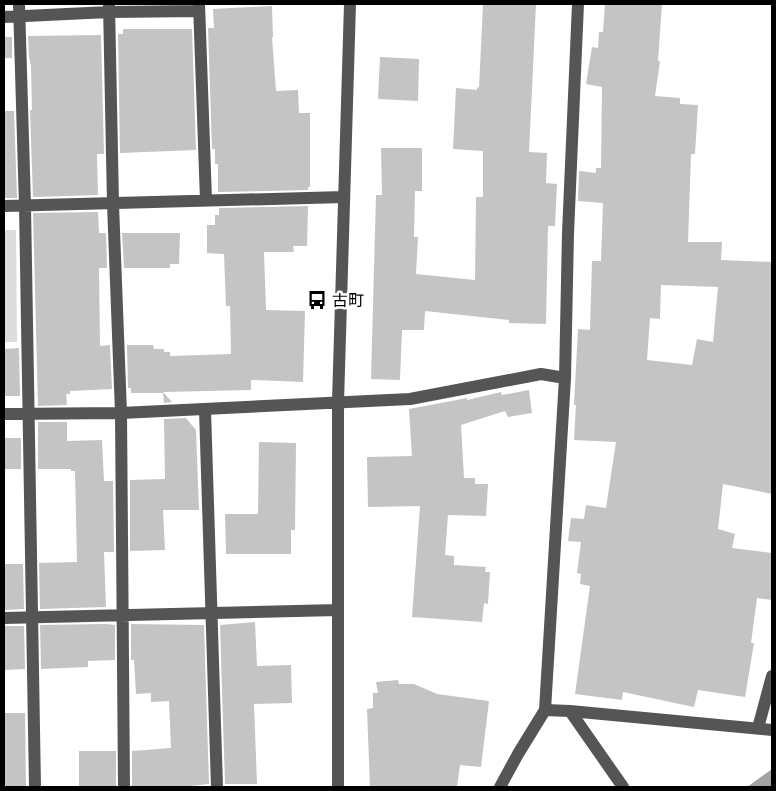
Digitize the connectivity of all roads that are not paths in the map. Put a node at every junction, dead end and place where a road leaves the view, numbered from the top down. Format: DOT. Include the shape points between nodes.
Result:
graph roads {
  1 [pos="18,4"];
  2 [pos="350,4"];
  3 [pos="578,4"];
  4 [pos="199,7"];
  5 [pos="109,8"];
  6 [pos="4,17"];
  7 [pos="19,18"];
  8 [pos="344,197"];
  9 [pos="206,200"];
  10 [pos="113,204"];
  11 [pos="4,206"];
  12 [pos="25,206"];
  13 [pos="565,378"];
  14 [pos="338,402"];
  15 [pos="205,410"];
  16 [pos="121,413"];
  17 [pos="4,414"];
  18 [pos="28,414"];
  19 [pos="338,610"];
  20 [pos="212,612"];
  21 [pos="122,615"];
  22 [pos="4,618"];
  23 [pos="32,618"];
  24 [pos="772,676"];
  25 [pos="545,710"];
  26 [pos="570,710"];
  27 [pos="758,728"];
  28 [pos="772,730"];
  29 [pos="35,787"];
  30 [pos="124,787"];
  31 [pos="217,787"];
  32 [pos="338,787"];
  33 [pos="500,787"];
  34 [pos="623,787"];
  1 -- 7 [label="street"];
  2 -- 8 [label="street"];
  3 -- 13 [label="street"];
  4 -- 5 [label="street"];
  4 -- 9 [label="street"];
  5 -- 7 [label="street"];
  5 -- 10 [label="street"];
  6 -- 7 [label="street"];
  7 -- 12 [label="street"];
  8 -- 9 [label="street"];
  8 -- 14 [label="street"];
  9 -- 10 [label="street"];
  10 -- 12 [label="street"];
  10 -- 16 [label="street"];
  11 -- 12 [label="street"];
  12 -- 18 [label="street"];
  13 -- 14 [label="street" via="542,374 410,399"];
  13 -- 25 [label="street"];
  14 -- 15 [label="street"];
  14 -- 19 [label="street"];
  15 -- 16 [label="street"];
  15 -- 20 [label="street"];
  16 -- 18 [label="street"];
  16 -- 21 [label="street"];
  17 -- 18 [label="street"];
  18 -- 23 [label="street"];
  19 -- 20 [label="street"];
  19 -- 32 [label="street"];
  20 -- 21 [label="street"];
  20 -- 31 [label="street"];
  21 -- 23 [label="street"];
  21 -- 30 [label="street"];
  22 -- 23 [label="street"];
  23 -- 29 [label="street"];
  24 -- 27 [label="street"];
  25 -- 26 [label="street"];
  25 -- 33 [label="street"];
  26 -- 27 [label="street"];
  26 -- 34 [label="street"];
  27 -- 28 [label="street"];
}
